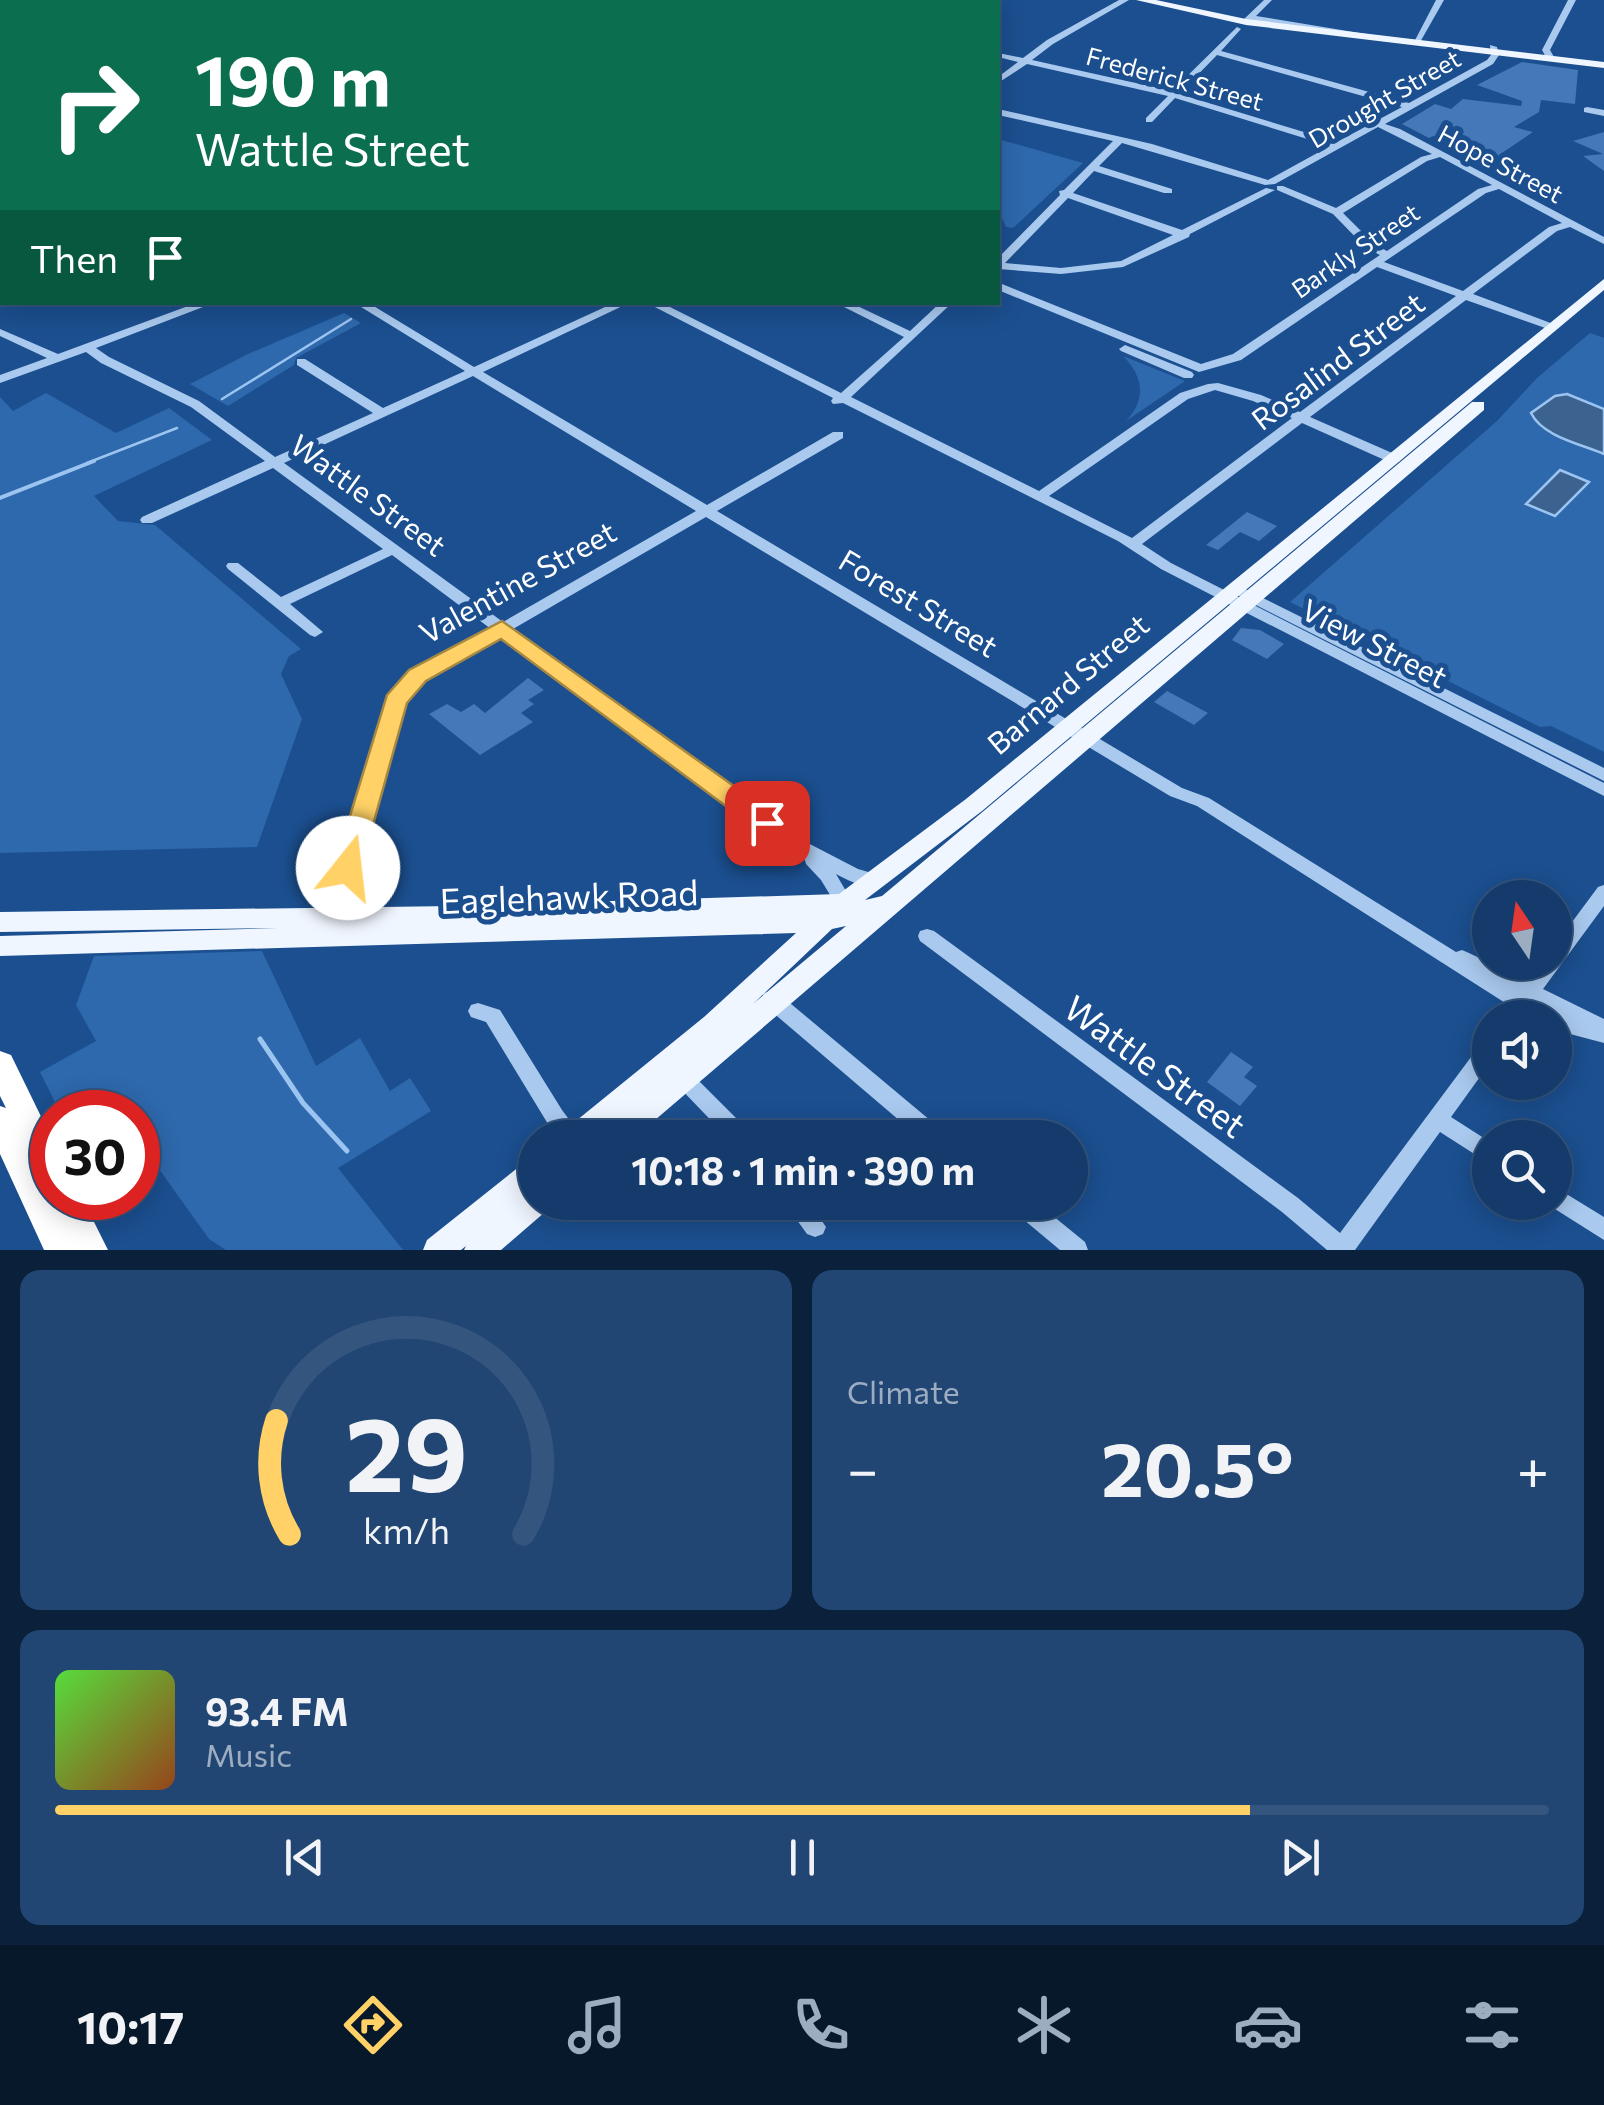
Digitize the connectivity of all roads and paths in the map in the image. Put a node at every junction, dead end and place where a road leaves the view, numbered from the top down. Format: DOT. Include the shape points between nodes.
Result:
graph roads {
  1 [pos="1126,0"];
  2 [pos="1141,0"];
  3 [pos="1156,0"];
  4 [pos="1268,0"];
  5 [pos="1440,0"];
  6 [pos="1572,0"];
  7 [pos="1197,12"];
  8 [pos="1244,23"];
  9 [pos="1324,32"];
  10 [pos="1374,36"];
  11 [pos="1416,40"];
  12 [pos="1494,49"];
  13 [pos="1216,52"];
  14 [pos="1550,52"];
  15 [pos="1000,55"];
  16 [pos="1024,61"];
  17 [pos="1604,64"];
  18 [pos="1000,79"];
  19 [pos="1175,95"];
  20 [pos="1410,106"];
  21 [pos="1586,110"];
  22 [pos="1000,112"];
  23 [pos="1604,114"];
  24 [pos="1149,120"];
  25 [pos="1377,124"];
  26 [pos="1120,139"];
  27 [pos="1340,146"];
  28 [pos="1441,154"];
  29 [pos="1092,167"];
  30 [pos="1268,186"];
  31 [pos="1501,186"];
  32 [pos="1168,191"];
  33 [pos="1063,194"];
  34 [pos="1337,212"];
  35 [pos="1571,223"];
  36 [pos="1185,235"];
  37 [pos="1604,240"];
  38 [pos="1388,255"];
  39 [pos="1000,263"];
  40 [pos="1376,263"];
  41 [pos="1000,265"];
  42 [pos="1000,291"];
  43 [pos="1602,292"];
  44 [pos="1465,295"];
  45 [pos="203,305"];
  46 [pos="363,305"];
  47 [pos="619,305"];
  48 [pos="656,305"];
  49 [pos="845,305"];
  50 [pos="945,305"];
  51 [pos="1557,323"];
  52 [pos="0,332"];
  53 [pos="912,336"];
  54 [pos="89,348"];
  55 [pos="1237,357"];
  56 [pos="59,359"];
  57 [pos="300,362"];
  58 [pos="474,372"];
  59 [pos="1195,373"];
  60 [pos="0,379"];
  61 [pos="1221,382"];
  62 [pos="1184,396"];
  63 [pos="840,399"];
  64 [pos="382,414"];
  65 [pos="1302,417"];
  66 [pos="1452,419"];
  67 [pos="838,435"];
  68 [pos="1400,454"];
  69 [pos="274,462"];
  70 [pos="1038,496"];
  71 [pos="707,511"];
  72 [pos="147,520"];
  73 [pos="1129,540"];
  74 [pos="393,548"];
  75 [pos="233,566"];
  76 [pos="1240,598"];
  77 [pos="278,604"];
  78 [pos="502,629"];
  79 [pos="316,632"];
  80 [pos="1078,732"];
  81 [pos="1604,775"];
  82 [pos="1604,790"];
  83 [pos="798,846"];
  84 [pos="886,890"];
  85 [pos="1604,892"];
  86 [pos="835,912"];
  87 [pos="759,924"];
  88 [pos="330,927"];
  89 [pos="8,934"];
  90 [pos="927,936"];
  91 [pos="1572,936"];
  92 [pos="778,967"];
  93 [pos="765,994"];
  94 [pos="1516,1000"];
  95 [pos="478,1011"];
  96 [pos="1572,1020"];
  97 [pos="1572,1025"];
  98 [pos="1604,1031"];
  99 [pos="0,1064"];
  100 [pos="1472,1071"];
  101 [pos="684,1078"];
  102 [pos="1436,1118"];
  103 [pos="0,1120"];
  104 [pos="558,1120"];
  105 [pos="598,1120"];
  106 [pos="634,1120"];
  107 [pos="725,1120"];
  108 [pos="915,1120"];
  109 [pos="30,1126"];
  110 [pos="1472,1142"];
  111 [pos="518,1199"];
  112 [pos="1572,1209"];
  113 [pos="518,1217"];
  114 [pos="76,1220"];
  115 [pos="809,1220"];
  116 [pos="1040,1220"];
  117 [pos="815,1227"];
  118 [pos="1604,1230"];
  119 [pos="495,1236"];
  120 [pos="1343,1249"];
  121 [pos="61,1250"];
  122 [pos="91,1250"];
  123 [pos="438,1250"];
  124 [pos="1076,1250"];
  1 -- 16 [label="street"];
  2 -- 7 [label="main road"];
  3 -- 7 [label="main road"];
  4 -- 8 [label="street"];
  5 -- 11 [label="street"];
  6 -- 14 [label="street"];
  7 -- 8 [label="main road"];
  8 -- 9 [label="main road"];
  8 -- 10 [label="street"];
  8 -- 13 [label="street"];
  9 -- 10 [label="main road"];
  9 -- 11 [label="main road"];
  10 -- 11 [label="main road"];
  11 -- 12 [label="main road"];
  12 -- 14 [label="main road"];
  12 -- 20 [label="street, Drought Street" via="1490,62"];
  13 -- 19 [label="street"];
  13 -- 20 [label="street"];
  14 -- 17 [label="main road"];
  15 -- 16 [label="street, Frederick Street"];
  16 -- 18 [label="street"];
  16 -- 19 [label="street, Frederick Street"];
  19 -- 24 [label="street"];
  19 -- 27 [label="street, Frederick Street"];
  20 -- 25 [label="street, Drought Street"];
  21 -- 23 [label="street"];
  22 -- 26 [label="street"];
  25 -- 27 [label="street, Drought Street"];
  25 -- 28 [label="street, Hope Street"];
  26 -- 29 [label="street"];
  26 -- 30 [label="street"];
  27 -- 30 [label="street, Drought Street"];
  28 -- 31 [label="street, Hope Street"];
  28 -- 34 [label="street"];
  29 -- 32 [label="street"];
  29 -- 33 [label="street"];
  30 -- 34 [label="street"];
  30 -- 36 [label="street, Drought Street"];
  31 -- 35 [label="street, Hope Street"];
  31 -- 38 [label="street, Barkly Street" via="1482,191"];
  33 -- 36 [label="street"];
  33 -- 39 [label="street"];
  34 -- 38 [label="street"];
  35 -- 37 [label="street, Hope Street"];
  35 -- 44 [label="street, Rosalind Street"];
  36 -- 41 [label="street, Drought Street" via="1110,268"];
  38 -- 40 [label="street, Barkly Street"];
  40 -- 44 [label="street"];
  40 -- 55 [label="street, Barkly Street"];
  42 -- 59 [label="street"];
  43 -- 51 [label="main road, Barnard Street"];
  43 -- 66 [label="main road, Barnard Street" via="1509,380"];
  44 -- 51 [label="street"];
  44 -- 65 [label="street, Rosalind Street"];
  45 -- 54 [label="street"];
  46 -- 58 [label="street, Forest Street"];
  47 -- 58 [label="street"];
  48 -- 63 [label="street, View Street"];
  49 -- 53 [label="street"];
  50 -- 53 [label="street"];
  51 -- 66 [label="main road, Barnard Street"];
  52 -- 56 [label="street"];
  53 -- 63 [label="street"];
  54 -- 56 [label="street"];
  54 -- 69 [label="street, Wattle Street" via="181,394"];
  55 -- 59 [label="street, Barkly Street"];
  55 -- 61 [label="street, Barkly Street"];
  56 -- 60 [label="street"];
  57 -- 64 [label="street"];
  58 -- 64 [label="street"];
  58 -- 71 [label="street, Forest Street"];
  59 -- 61 [label="street"];
  59 -- 61 [label="street"];
  59 -- 62 [label="street"];
  61 -- 62 [label="street"];
  61 -- 65 [label="street"];
  62 -- 70 [label="street"];
  63 -- 70 [label="street, View Street"];
  64 -- 69 [label="street"];
  65 -- 68 [label="street"];
  65 -- 73 [label="street, Rosalind Street"];
  66 -- 68 [label="main road, Barnard Street" via="1405,459"];
  66 -- 76 [label="main road, Barnard Street"];
  67 -- 71 [label="street, Valentine Street"];
  68 -- 76 [label="main road, Barnard Street"];
  69 -- 72 [label="street"];
  69 -- 74 [label="street, Wattle Street"];
  70 -- 73 [label="street, View Street"];
  71 -- 78 [label="street, Valentine Street"];
  71 -- 80 [label="street, Forest Street"];
  73 -- 76 [label="street, View Street"];
  74 -- 77 [label="street"];
  74 -- 78 [label="street, Wattle Street"];
  75 -- 77 [label="street"];
  76 -- 80 [label="main road, Barnard Street"];
  76 -- 81 [label="street, View Street"];
  76 -- 82 [label="street, View Street"];
  77 -- 79 [label="street"];
  78 -- 83 [label="street, Wattle Street"];
  78 -- 88 [label="street, Valentine Street" via="418,676 395,700"];
  80 -- 84 [label="main road, Barnard Street"];
  80 -- 94 [label="street, Forest Street" via="1203,802"];
  83 -- 84 [label="street, Wattle Street"];
  83 -- 86 [label="street, Wattle Street" via="827,876"];
  84 -- 86 [label="main road, Eaglehawk Road"];
  84 -- 93 [label="main road, Barnard Street"];
  85 -- 91 [label="street"];
  86 -- 87 [label="main road, Eaglehawk Road"];
  86 -- 88 [label="main road, Eaglehawk Road"];
  86 -- 92 [label="main road, Barnard Street"];
  87 -- 88 [label="main road, Eaglehawk Road"];
  87 -- 92 [label="main road" via="780,942"];
  88 -- 89 [label="main road, Eaglehawk Road"];
  90 -- 120 [label="street, Wattle Street"];
  92 -- 93 [label="main road, Barnard Street"];
  93 -- 101 [label="main road, Barnard Street"];
  93 -- 105 [label="main road, Barnard Street"];
  93 -- 108 [label="street"];
  95 -- 104 [label="street" via="493,1016"];
  96 -- 98 [label="street, Forest Street"];
  97 -- 98 [label="street, Forest Street"];
  99 -- 109 [label="highway"];
  100 -- 102 [label="street"];
  101 -- 106 [label="main road, Barnard Street"];
  101 -- 107 [label="street"];
  102 -- 110 [label="street"];
  102 -- 120 [label="street"];
  103 -- 121 [label="highway"];
  111 -- 119 [label="main road"];
  112 -- 118 [label="street"];
  113 -- 119 [label="main road"];
  114 -- 122 [label="highway"];
  115 -- 117 [label="street"];
  116 -- 124 [label="street"];
  119 -- 123 [label="main road"];
}
